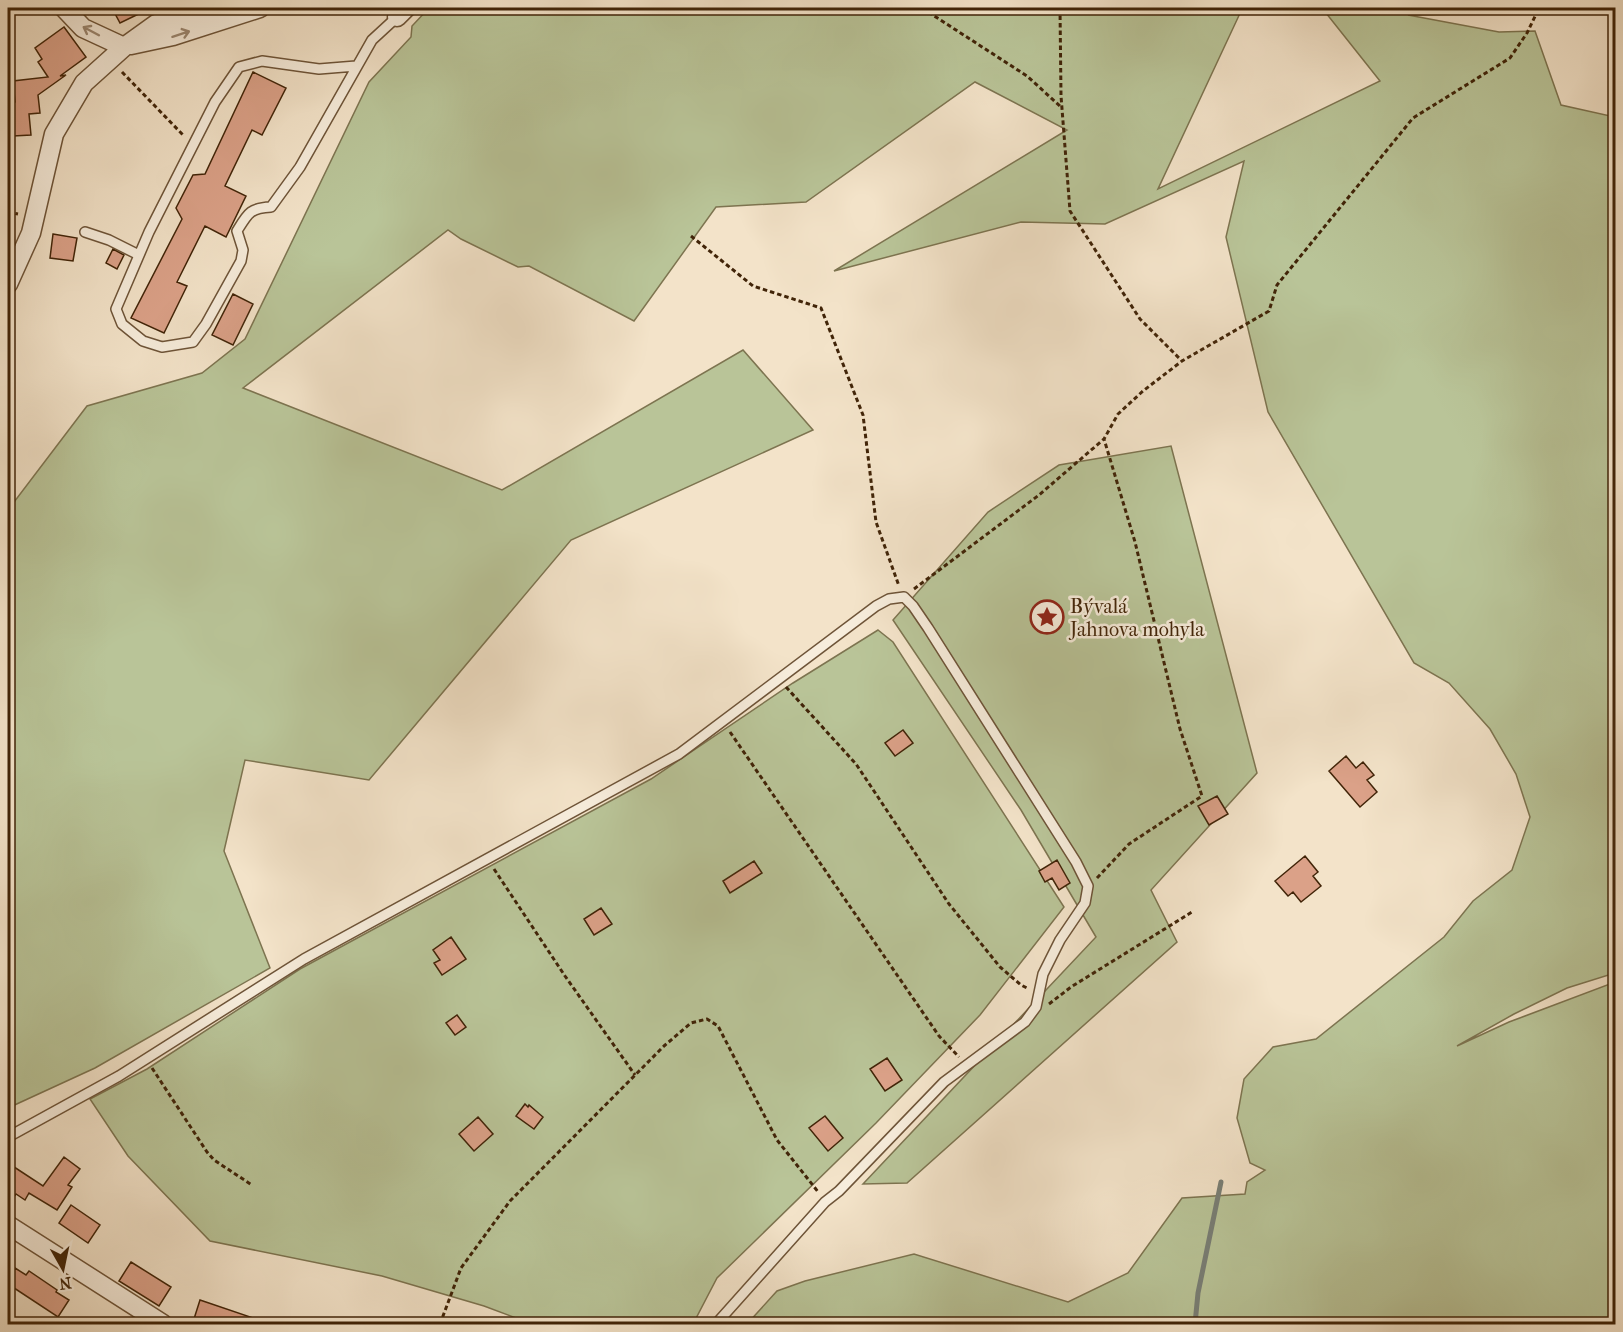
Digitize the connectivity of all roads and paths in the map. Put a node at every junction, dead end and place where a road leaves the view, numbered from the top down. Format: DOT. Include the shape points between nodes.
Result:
graph roads {
  1 [pos="64,8"];
  2 [pos="205,8"];
  3 [pos="260,8"];
  4 [pos="922,8"];
  5 [pos="1060,8"];
  6 [pos="1539,8"];
  7 [pos="401,12"];
  8 [pos="216,14"];
  9 [pos="124,47"];
  10 [pos="110,60"];
  11 [pos="356,66"];
  12 [pos="1061,106"];
  13 [pos="191,150"];
  14 [pos="85,232"];
  15 [pos="691,236"];
  16 [pos="139,255"];
  17 [pos="8,284"];
  18 [pos="1182,361"];
  19 [pos="1104,439"];
  20 [pos="903,597"];
  21 [pos="779,679"];
  22 [pos="723,721"];
  23 [pos="488,859"];
  24 [pos="1089,886"];
  25 [pos="1192,912"];
  26 [pos="1039,993"];
  27 [pos="1029,1016"];
  28 [pos="146,1058"];
  29 [pos="967,1065"];
  30 [pos="634,1075"];
  31 [pos="8,1137"];
  32 [pos="252,1185"];
  33 [pos="825,1202"];
  34 [pos="8,1225"];
  35 [pos="163,1324"];
  36 [pos="440,1324"];
  37 [pos="716,1324"];
  9 -- 1 [label="street, one-way" via="83,28"];
  2 -- 9 [label="street" via="156,24"];
  3 -- 8 [label="street"];
  4 -- 12 [label="path" via="1027,76"];
  5 -- 12 [label="path"];
  6 -- 18 [label="path" via="1510,58 1413,118 1277,285 1269,311"];
  7 -- 11 [label="lane" via="372,40"];
  9 -- 8 [label="street, one-way" via="173,36"];
  9 -- 10 [label="street"];
  10 -- 13 [label="path" via="188,141"];
  10 -- 17 [label="street" via="84,83 54,134 31,233"];
  11 -- 13 [label="lane" via="319,69 262,61 239,67 215,102"];
  11 -- 16 [label="lane" via="300,167 271,207 257,207 248,213 237,231 243,250 241,261 193,342 162,347 143,341 122,324 116,309"];
  12 -- 18 [label="path" via="1070,211 1140,319"];
  13 -- 16 [label="lane"];
  14 -- 16 [label="lane"];
  15 -- 20 [label="path" via="753,286 821,308 863,415 876,522"];
  18 -- 19 [label="path" via="1118,414"];
  19 -- 20 [label="path" via="1039,495"];
  19 -- 24 [label="path" via="1135,542 1180,729 1203,796 1129,844"];
  20 -- 21 [label="lane" via="889,598 876,606"];
  20 -- 24 [label="lane" via="928,628"];
  21 -- 22 [label="lane"];
  21 -- 26 [label="path" via="856,764 949,903 1000,967 1021,985"];
  22 -- 23 [label="lane" via="680,754"];
  22 -- 29 [label="path" via="932,1026"];
  23 -- 28 [label="lane" via="303,959"];
  23 -- 30 [label="path"];
  24 -- 26 [label="lane" via="1084,903 1043,974"];
  25 -- 27 [label="path"];
  26 -- 27 [label="lane"];
  27 -- 29 [label="lane"];
  28 -- 31 [label="lane"];
  28 -- 32 [label="path" via="213,1160"];
  29 -- 33 [label="lane" via="944,1082"];
  30 -- 33 [label="path" via="691,1023 706,1019 718,1026 777,1140"];
  30 -- 36 [label="path" via="510,1201 461,1268"];
  33 -- 37 [label="lane"];
  34 -- 35 [label="street"];
}
